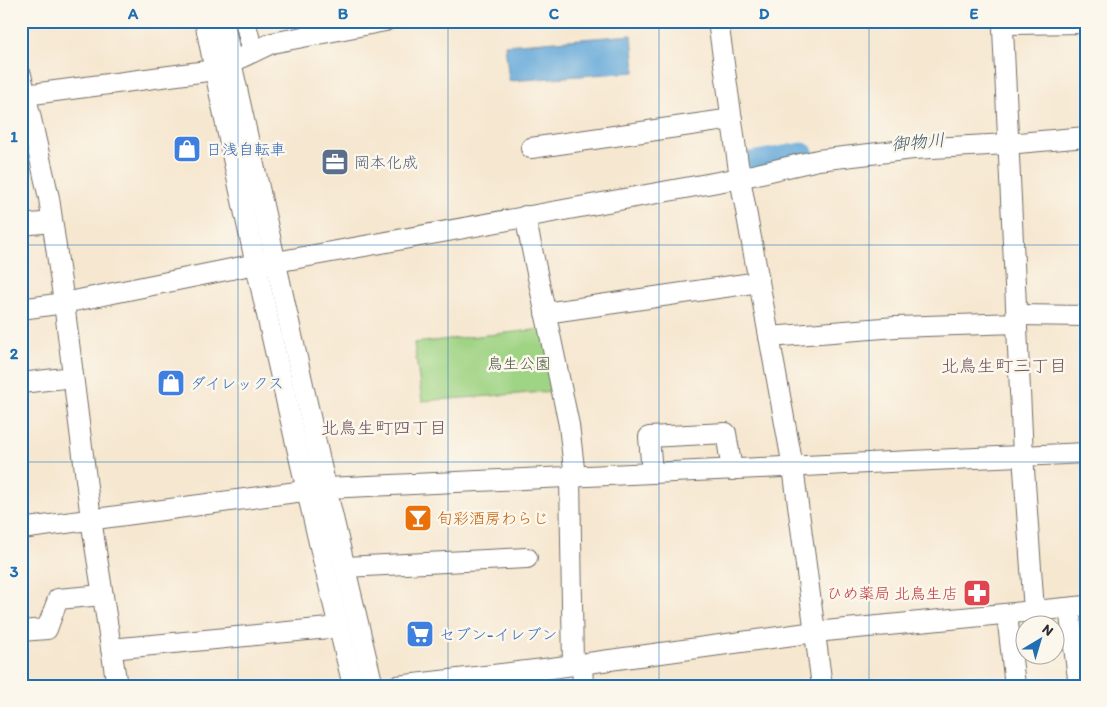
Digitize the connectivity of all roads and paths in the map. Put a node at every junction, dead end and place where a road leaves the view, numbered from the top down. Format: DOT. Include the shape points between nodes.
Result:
graph roads {
  1 [pos="205,21"];
  2 [pos="224,21"];
  3 [pos="245,21"];
  4 [pos="385,21"];
  5 [pos="718,21"];
  6 [pos="1086,24"];
  7 [pos="318,28"];
  8 [pos="253,52"];
  9 [pos="223,66"];
  10 [pos="21,75"];
  11 [pos="25,95"];
  12 [pos="732,119"];
  13 [pos="1086,137"];
  14 [pos="1008,144"];
  15 [pos="531,148"];
  16 [pos="740,178"];
  17 [pos="525,216"];
  18 [pos="52,222"];
  19 [pos="21,226"];
  20 [pos="276,262"];
  21 [pos="256,264"];
  22 [pos="759,282"];
  23 [pos="64,302"];
  24 [pos="21,309"];
  25 [pos="545,313"];
  26 [pos="1086,316"];
  27 [pos="1017,319"];
  28 [pos="769,337"];
  29 [pos="73,377"];
  30 [pos="21,383"];
  31 [pos="1086,453"];
  32 [pos="1023,455"];
  33 [pos="793,467"];
  34 [pos="732,470"];
  35 [pos="652,473"];
  36 [pos="572,477"];
  37 [pos="316,490"];
  38 [pos="91,519"];
  39 [pos="21,529"];
  40 [pos="527,558"];
  41 [pos="345,567"];
  42 [pos="103,595"];
  43 [pos="1078,607"];
  44 [pos="1034,611"];
  45 [pos="1007,614"];
  46 [pos="338,627"];
  47 [pos="21,631"];
  48 [pos="815,632"];
  49 [pos="111,649"];
  50 [pos="578,665"];
  51 [pos="545,678"];
  52 [pos="117,686"];
  53 [pos="352,686"];
  54 [pos="373,686"];
  55 [pos="396,686"];
  56 [pos="583,686"];
  57 [pos="822,686"];
  58 [pos="1015,686"];
  59 [pos="1079,686"];
  1 -- 9 [label="street"];
  2 -- 9 [label="street"];
  3 -- 8 [label="street"];
  4 -- 7 [label="street"];
  5 -- 12 [label="street"];
  6 -- 14 [label="street" via="1007,24 1003,29"];
  7 -- 8 [label="street"];
  8 -- 9 [label="street"];
  9 -- 11 [label="street"];
  9 -- 20 [label="street"];
  9 -- 21 [label="street"];
  10 -- 11 [label="street"];
  11 -- 18 [label="street"];
  12 -- 15 [label="street"];
  12 -- 16 [label="street"];
  13 -- 14 [label="street"];
  14 -- 16 [label="street" via="913,149 827,159"];
  14 -- 27 [label="street"];
  16 -- 17 [label="street"];
  16 -- 22 [label="street"];
  17 -- 20 [label="street"];
  17 -- 25 [label="street"];
  18 -- 19 [label="street"];
  18 -- 23 [label="street"];
  20 -- 21 [label="street"];
  20 -- 37 [label="street"];
  21 -- 23 [label="street"];
  21 -- 37 [label="street"];
  22 -- 25 [label="street"];
  22 -- 28 [label="street"];
  23 -- 24 [label="street"];
  23 -- 29 [label="street"];
  25 -- 36 [label="street" via="569,425"];
  26 -- 27 [label="street"];
  27 -- 28 [label="street"];
  27 -- 32 [label="street"];
  28 -- 33 [label="street"];
  29 -- 30 [label="street"];
  29 -- 38 [label="street"];
  31 -- 32 [label="street"];
  32 -- 33 [label="street"];
  32 -- 44 [label="street"];
  33 -- 34 [label="street"];
  33 -- 48 [label="street"];
  34 -- 35 [label="street"];
  34 -- 35 [label="street" via="726,434 649,438"];
  35 -- 36 [label="street"];
  36 -- 37 [label="street"];
  36 -- 50 [label="street"];
  37 -- 38 [label="street"];
  37 -- 41 [label="street"];
  37 -- 46 [label="street"];
  38 -- 39 [label="street"];
  38 -- 42 [label="street"];
  40 -- 41 [label="street"];
  41 -- 54 [label="street"];
  42 -- 47 [label="street" via="58,599 47,628"];
  42 -- 49 [label="street"];
  43 -- 44 [label="street"];
  43 -- 59 [label="street"];
  44 -- 45 [label="street"];
  45 -- 48 [label="street"];
  45 -- 58 [label="street"];
  46 -- 49 [label="street"];
  46 -- 53 [label="street"];
  48 -- 50 [label="street"];
  48 -- 57 [label="street"];
  49 -- 52 [label="street"];
  50 -- 51 [label="street"];
  50 -- 56 [label="street"];
  51 -- 55 [label="street"];
}
